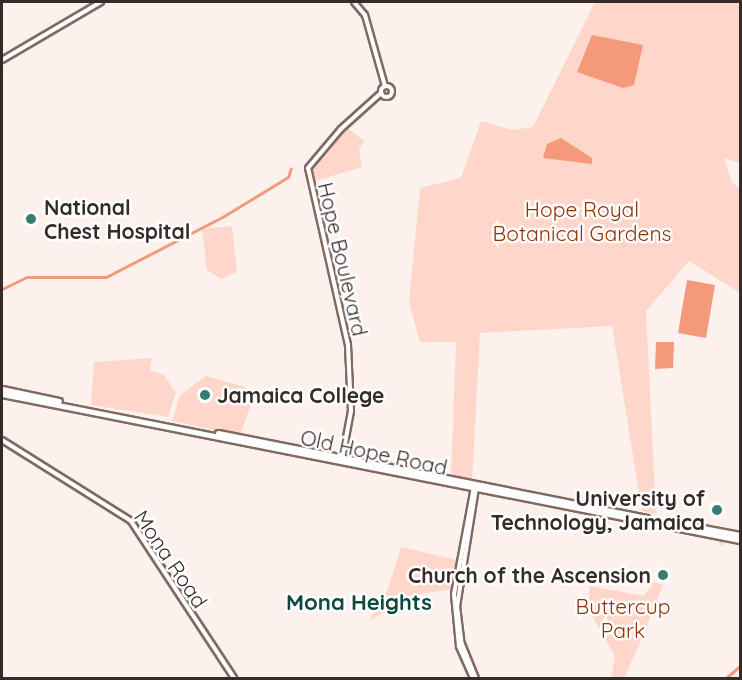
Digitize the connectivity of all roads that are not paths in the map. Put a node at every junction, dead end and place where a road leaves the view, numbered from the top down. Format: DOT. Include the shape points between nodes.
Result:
graph roads {
  1 [pos="101,2"];
  2 [pos="354,2"];
  3 [pos="2,60"];
  4 [pos="386,86"];
  5 [pos="381,93"];
  6 [pos="2,392"];
  7 [pos="2,440"];
  8 [pos="341,460"];
  9 [pos="475,488"];
  10 [pos="741,537"];
  11 [pos="234,678"];
  12 [pos="474,678"];
  1 -- 3 [label="street"];
  2 -- 4 [label="street" via="365,15"];
  4 -- 5 [label="street"];
  4 -- 5 [label="street" via="391,93"];
  5 -- 8 [label="street, Hope Boulevard" via="340,129 308,168 347,335 351,398"];
  6 -- 8 [label="main road, Old Hope Road"];
  7 -- 11 [label="street, Mona Road" via="131,521"];
  8 -- 9 [label="main road, Old Hope Road"];
  9 -- 10 [label="main road, Old Hope Road"];
  9 -- 12 [label="street" via="454,605 459,646"];
}
